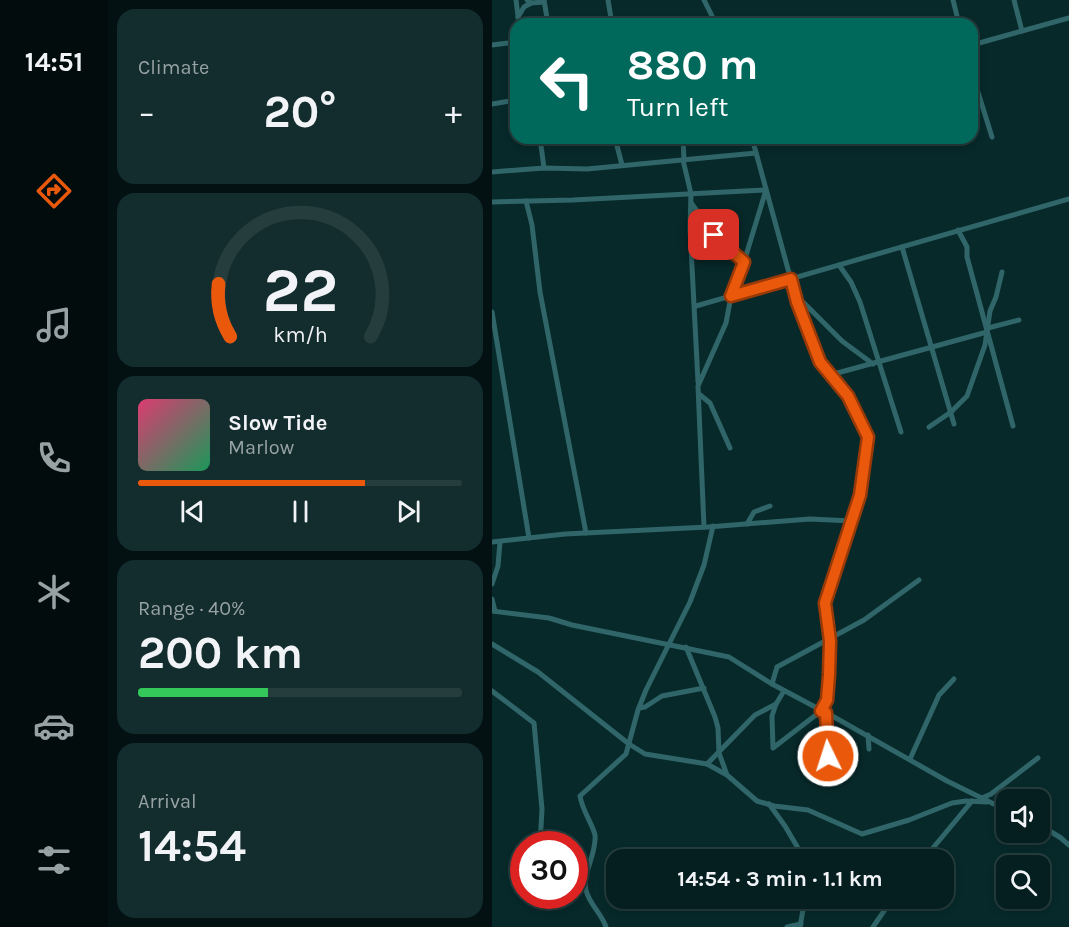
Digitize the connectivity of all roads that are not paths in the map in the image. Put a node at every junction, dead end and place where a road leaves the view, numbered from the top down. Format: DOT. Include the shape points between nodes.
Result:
graph roads {
  1 [pos="516,0"];
  2 [pos="608,0"];
  3 [pos="704,0"];
  4 [pos="953,0"];
  5 [pos="1014,0"];
  6 [pos="544,1"];
  7 [pos="529,2"];
  8 [pos="518,17"];
  9 [pos="548,18"];
  10 [pos="611,18"];
  11 [pos="713,18"];
  12 [pos="958,18"];
  13 [pos="1069,18"];
  14 [pos="1022,30"];
  15 [pos="510,43"];
  16 [pos="978,43"];
  17 [pos="492,45"];
  18 [pos="978,92"];
  19 [pos="510,101"];
  20 [pos="492,104"];
  21 [pos="992,137"];
  22 [pos="541,144"];
  23 [pos="617,144"];
  24 [pos="683,144"];
  25 [pos="754,144"];
  26 [pos="756,153"];
  27 [pos="684,160"];
  28 [pos="622,165"];
  29 [pos="544,168"];
  30 [pos="492,172"];
  31 [pos="766,190"];
  32 [pos="692,194"];
  33 [pos="1069,199"];
  34 [pos="526,201"];
  35 [pos="492,202"];
  36 [pos="691,203"];
  37 [pos="958,230"];
  38 [pos="902,247"];
  39 [pos="745,263"];
  40 [pos="839,265"];
  41 [pos="1002,272"];
  42 [pos="791,279"];
  43 [pos="795,295"];
  44 [pos="731,296"];
  45 [pos="696,306"];
  46 [pos="492,312"];
  47 [pos="1019,320"];
  48 [pos="987,330"];
  49 [pos="931,347"];
  50 [pos="876,363"];
  51 [pos="830,375"];
  52 [pos="698,386"];
  53 [pos="699,394"];
  54 [pos="951,412"];
  55 [pos="954,424"];
  56 [pos="1013,426"];
  57 [pos="929,427"];
  58 [pos="901,432"];
  59 [pos="730,448"];
  60 [pos="770,506"];
  61 [pos="852,521"];
  62 [pos="747,524"];
  63 [pos="713,526"];
  64 [pos="704,527"];
  65 [pos="586,533"];
  66 [pos="529,538"];
  67 [pos="500,542"];
  68 [pos="492,543"];
  69 [pos="920,580"];
  70 [pos="492,585"];
  71 [pos="492,599"];
  72 [pos="493,611"];
  73 [pos="830,639"];
  74 [pos="492,644"];
  75 [pos="670,644"];
  76 [pos="686,647"];
  77 [pos="954,679"];
  78 [pos="772,684"];
  79 [pos="704,688"];
  80 [pos="492,691"];
  81 [pos="784,691"];
  82 [pos="776,704"];
  83 [pos="639,708"];
  84 [pos="823,712"];
  85 [pos="868,735"];
  86 [pos="629,744"];
  87 [pos="869,749"];
  88 [pos="719,753"];
  89 [pos="828,756"];
  90 [pos="1038,758"];
  91 [pos="910,759"];
  92 [pos="842,761"];
  93 [pos="706,764"];
  94 [pos="727,776"];
  95 [pos="830,783"];
  96 [pos="976,798"];
  97 [pos="988,802"];
  98 [pos="769,804"];
  99 [pos="996,806"];
  100 [pos="541,831"];
  101 [pos="1050,831"];
  102 [pos="1069,845"];
  103 [pos="799,849"];
  104 [pos="932,849"];
  105 [pos="803,909"];
  106 [pos="885,909"];
  107 [pos="800,926"];
  108 [pos="606,927"];
  109 [pos="787,927"];
  110 [pos="873,927"];
  1 -- 8 [label="street"];
  2 -- 10 [label="street"];
  3 -- 11 [label="street"];
  4 -- 12 [label="street"];
  5 -- 14 [label="street"];
  6 -- 7 [label="street"];
  6 -- 9 [label="street"];
  7 -- 8 [label="street"];
  13 -- 14 [label="street"];
  14 -- 16 [label="street"];
  15 -- 17 [label="street"];
  18 -- 21 [label="street"];
  19 -- 20 [label="street"];
  22 -- 29 [label="street"];
  23 -- 28 [label="street"];
  24 -- 27 [label="street"];
  25 -- 26 [label="street"];
  26 -- 27 [label="street"];
  26 -- 31 [label="street"];
  27 -- 28 [label="street"];
  27 -- 32 [label="street"];
  28 -- 29 [label="street"];
  29 -- 30 [label="street"];
  31 -- 32 [label="street"];
  31 -- 39 [label="street"];
  31 -- 42 [label="street"];
  32 -- 34 [label="street"];
  32 -- 36 [label="street"];
  33 -- 37 [label="street"];
  34 -- 35 [label="street"];
  34 -- 65 [label="street"];
  36 -- 39 [label="street" via="714,235"];
  36 -- 45 [label="street"];
  37 -- 38 [label="street"];
  37 -- 48 [label="street" via="967,247"];
  38 -- 40 [label="street"];
  38 -- 49 [label="street"];
  39 -- 44 [label="street"];
  40 -- 42 [label="street"];
  40 -- 50 [label="street" via="860,302"];
  41 -- 48 [label="street"];
  42 -- 43 [label="street"];
  42 -- 44 [label="street"];
  43 -- 50 [label="street" via="842,341"];
  43 -- 51 [label="street" via="820,362"];
  44 -- 45 [label="street"];
  44 -- 52 [label="street" via="726,323"];
  45 -- 52 [label="street"];
  46 -- 66 [label="street"];
  47 -- 48 [label="street"];
  48 -- 49 [label="street"];
  48 -- 54 [label="street" via="966,396"];
  48 -- 56 [label="street"];
  49 -- 50 [label="street"];
  49 -- 54 [label="street"];
  50 -- 51 [label="street"];
  50 -- 58 [label="street"];
  51 -- 61 [label="street" via="848,396 868,437"];
  52 -- 53 [label="street"];
  53 -- 59 [label="street" via="710,403"];
  53 -- 64 [label="street"];
  54 -- 55 [label="street"];
  54 -- 57 [label="street"];
  60 -- 62 [label="street" via="754,512"];
  61 -- 62 [label="street" via="810,519"];
  61 -- 73 [label="street" via="825,603"];
  62 -- 63 [label="street"];
  63 -- 64 [label="street"];
  63 -- 75 [label="street" via="704,566"];
  64 -- 65 [label="street"];
  65 -- 66 [label="street"];
  66 -- 67 [label="street"];
  67 -- 68 [label="street"];
  67 -- 70 [label="street"];
  69 -- 73 [label="street"];
  71 -- 72 [label="street"];
  72 -- 75 [label="street" via="549,618"];
  73 -- 78 [label="street" via="777,667"];
  73 -- 84 [label="street"];
  74 -- 86 [label="street" via="538,672"];
  75 -- 76 [label="street"];
  75 -- 83 [label="street"];
  76 -- 78 [label="street" via="729,657"];
  76 -- 79 [label="street"];
  77 -- 91 [label="street" via="939,695"];
  78 -- 81 [label="street"];
  79 -- 83 [label="street" via="662,696"];
  79 -- 88 [label="street" via="718,728"];
  80 -- 100 [label="street" via="534,723"];
  81 -- 82 [label="street"];
  81 -- 84 [label="street"];
  82 -- 84 [label="street" via="772,716 774,748"];
  82 -- 88 [label="street" via="755,714"];
  83 -- 86 [label="street"];
  84 -- 85 [label="street"];
  84 -- 89 [label="street"];
  85 -- 87 [label="street"];
  85 -- 91 [label="street"];
  86 -- 93 [label="street" via="645,754"];
  86 -- 108 [label="street" via="620,760 580,796 595,833 585,890"];
  88 -- 93 [label="street"];
  88 -- 94 [label="street"];
  89 -- 92 [label="street"];
  89 -- 95 [label="street"];
  90 -- 96 [label="street" via="991,794"];
  91 -- 96 [label="street"];
  93 -- 94 [label="street"];
  94 -- 98 [label="street" via="750,796"];
  96 -- 97 [label="street"];
  96 -- 97 [label="street"];
  96 -- 98 [label="street" via="862,834 808,810"];
  96 -- 104 [label="street"];
  97 -- 99 [label="street"];
  98 -- 103 [label="street"];
  101 -- 102 [label="street"];
  105 -- 107 [label="street"];
  106 -- 110 [label="street"];
  107 -- 109 [label="street"];
}
